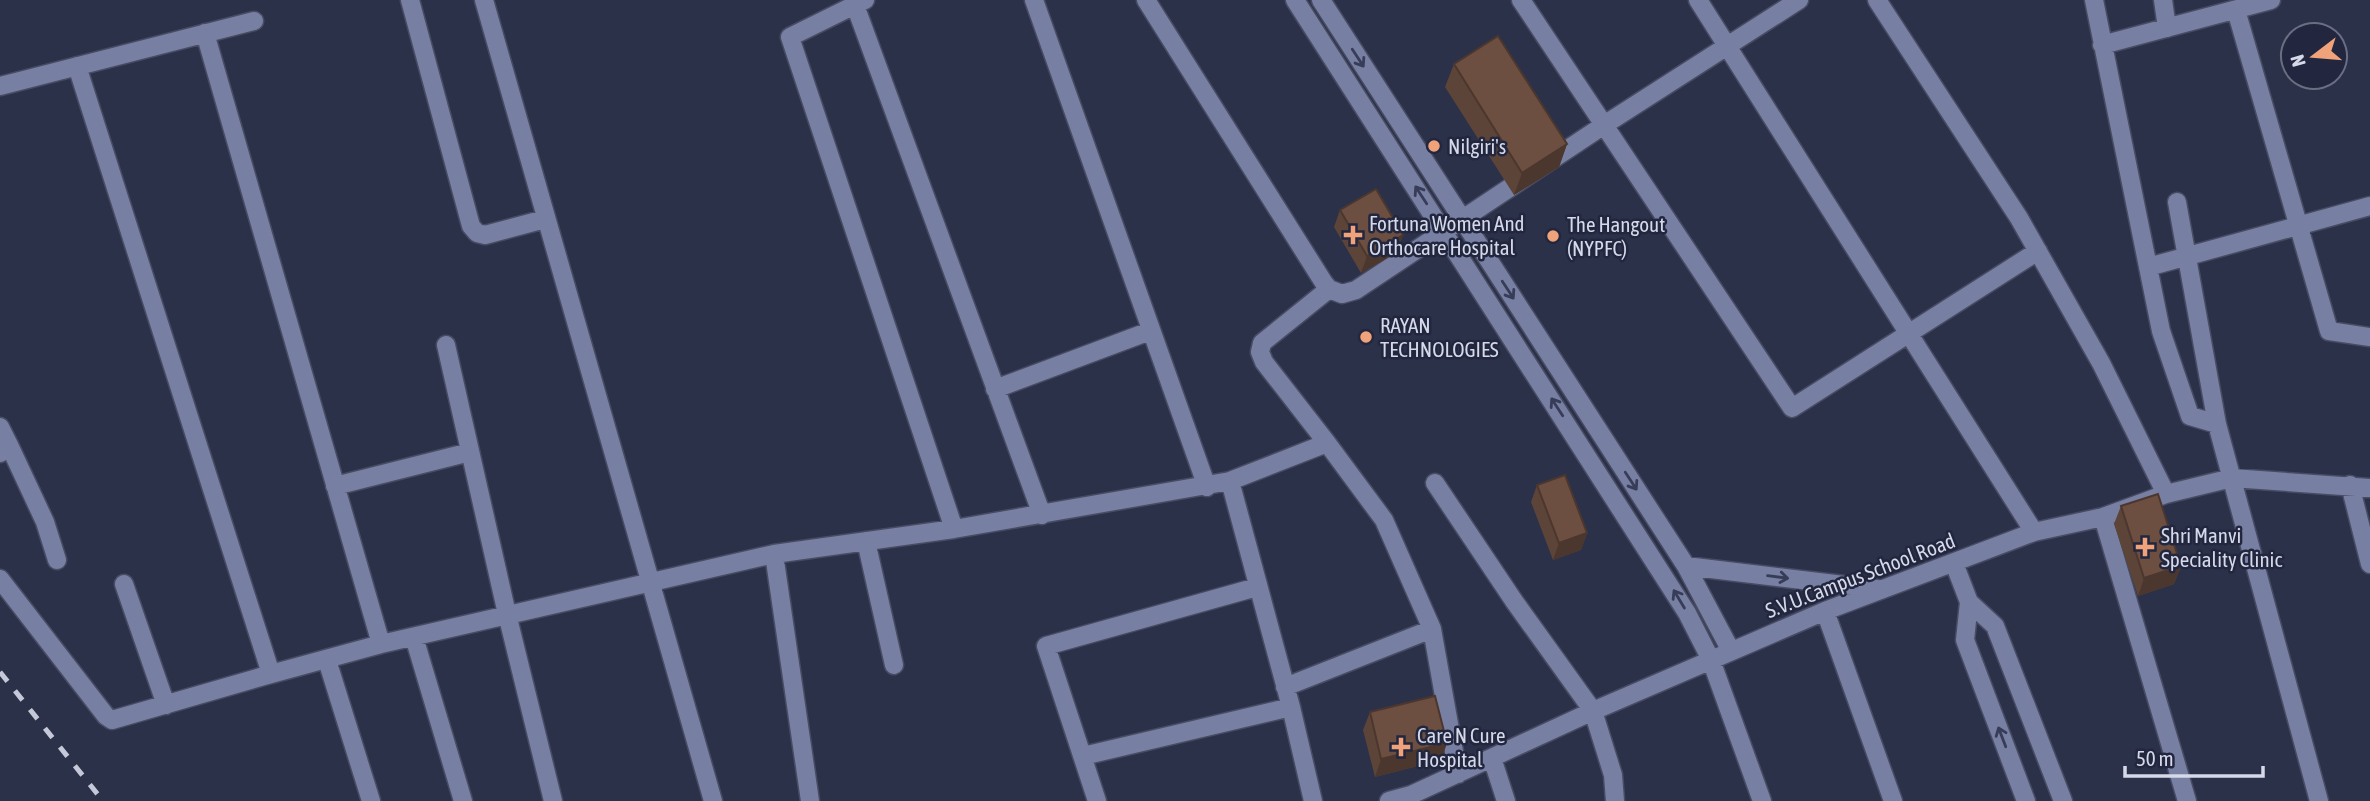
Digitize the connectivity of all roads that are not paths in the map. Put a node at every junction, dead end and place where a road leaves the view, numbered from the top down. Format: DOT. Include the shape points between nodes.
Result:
graph roads {
  1 [pos="410,0"];
  2 [pos="484,0"];
  3 [pos="1034,0"];
  4 [pos="1146,0"];
  5 [pos="1296,0"];
  6 [pos="1321,0"];
  7 [pos="1521,0"];
  8 [pos="1698,0"];
  9 [pos="1799,0"];
  10 [pos="1877,0"];
  11 [pos="2094,0"];
  12 [pos="2163,0"];
  13 [pos="2271,0"];
  14 [pos="860,3"];
  15 [pos="2236,10"];
  16 [pos="254,21"];
  17 [pos="2167,28"];
  18 [pos="205,33"];
  19 [pos="2102,45"];
  20 [pos="1727,46"];
  21 [pos="77,66"];
  22 [pos="0,86"];
  23 [pos="1604,125"];
  24 [pos="2177,202"];
  25 [pos="2370,206"];
  26 [pos="545,219"];
  27 [pos="1462,220"];
  28 [pos="2299,225"];
  29 [pos="1444,232"];
  30 [pos="2038,251"];
  31 [pos="2187,256"];
  32 [pos="2148,267"];
  33 [pos="1329,289"];
  34 [pos="1150,331"];
  35 [pos="1908,334"];
  36 [pos="2370,337"];
  37 [pos="446,345"];
  38 [pos="995,389"];
  39 [pos="2217,424"];
  40 [pos="0,427"];
  41 [pos="1328,443"];
  42 [pos="5,450"];
  43 [pos="470,452"];
  44 [pos="2232,478"];
  45 [pos="1230,481"];
  46 [pos="1435,483"];
  47 [pos="2350,485"];
  48 [pos="335,486"];
  49 [pos="1207,487"];
  50 [pos="2370,488"];
  51 [pos="2166,494"];
  52 [pos="1042,515"];
  53 [pos="2102,517"];
  54 [pos="954,529"];
  55 [pos="2034,532"];
  56 [pos="866,541"];
  57 [pos="774,554"];
  58 [pos="57,560"];
  59 [pos="1954,563"];
  60 [pos="2370,564"];
  61 [pos="1686,566"];
  62 [pos="0,579"];
  63 [pos="649,582"];
  64 [pos="124,584"];
  65 [pos="1257,587"];
  66 [pos="1883,590"];
  67 [pos="1969,602"];
  68 [pos="1825,611"];
  69 [pos="507,614"];
  70 [pos="1432,629"];
  71 [pos="414,637"];
  72 [pos="381,644"];
  73 [pos="1731,651"];
  74 [pos="327,660"];
  75 [pos="1711,660"];
  76 [pos="894,665"];
  77 [pos="271,674"];
  78 [pos="1285,687"];
  79 [pos="166,705"];
  80 [pos="1291,707"];
  81 [pos="1593,711"];
  82 [pos="1083,757"];
  83 [pos="1492,758"];
  84 [pos="1458,774"];
  85 [pos="1412,798"];
  86 [pos="371,801"];
  87 [pos="463,801"];
  88 [pos="552,801"];
  89 [pos="713,801"];
  90 [pos="810,801"];
  91 [pos="1097,801"];
  92 [pos="1313,801"];
  93 [pos="1389,801"];
  94 [pos="1506,801"];
  95 [pos="1615,801"];
  96 [pos="1762,801"];
  97 [pos="1893,801"];
  98 [pos="2026,801"];
  99 [pos="2063,801"];
  100 [pos="2187,801"];
  101 [pos="2319,801"];
  1 -- 26 [label="street" via="471,226 485,235"];
  2 -- 26 [label="street"];
  3 -- 34 [label="street"];
  4 -- 33 [label="street"];
  29 -- 5 [label="street, one-way"];
  6 -- 27 [label="street, one-way"];
  7 -- 23 [label="street"];
  8 -- 20 [label="street"];
  9 -- 20 [label="street"];
  10 -- 30 [label="street"];
  11 -- 19 [label="street"];
  12 -- 17 [label="street"];
  13 -- 15 [label="street"];
  14 -- 38 [label="street"];
  14 -- 54 [label="street" via="790,37"];
  15 -- 17 [label="street"];
  15 -- 28 [label="street"];
  16 -- 18 [label="street"];
  17 -- 19 [label="street"];
  18 -- 21 [label="street"];
  18 -- 48 [label="street"];
  19 -- 32 [label="street"];
  20 -- 23 [label="street"];
  20 -- 35 [label="street"];
  21 -- 22 [label="street"];
  21 -- 77 [label="street"];
  23 -- 27 [label="street"];
  23 -- 35 [label="street" via="1792,408"];
  24 -- 31 [label="street"];
  25 -- 28 [label="street"];
  26 -- 63 [label="street"];
  27 -- 29 [label="street"];
  27 -- 61 [label="street, one-way"];
  28 -- 31 [label="street"];
  28 -- 36 [label="street" via="2329,331"];
  29 -- 33 [label="street" via="1356,290 1342,294"];
  75 -- 29 [label="street, one-way" via="1660,567"];
  30 -- 35 [label="street"];
  30 -- 51 [label="street" via="2101,363"];
  31 -- 32 [label="street"];
  31 -- 39 [label="street"];
  32 -- 39 [label="street" via="2161,331 2190,416"];
  33 -- 41 [label="street" via="1262,343 1260,352"];
  34 -- 38 [label="street"];
  34 -- 49 [label="street"];
  35 -- 55 [label="street"];
  37 -- 43 [label="street"];
  38 -- 52 [label="street"];
  39 -- 44 [label="street"];
  40 -- 42 [label="street"];
  41 -- 45 [label="street"];
  41 -- 70 [label="street" via="1384,520"];
  42 -- 58 [label="street" via="45,522"];
  43 -- 48 [label="street"];
  43 -- 69 [label="street"];
  44 -- 47 [label="street, S.V.U.Campus School Road"];
  44 -- 51 [label="street, S.V.U.Campus School Road"];
  44 -- 101 [label="street"];
  45 -- 49 [label="street"];
  45 -- 65 [label="street"];
  46 -- 81 [label="street"];
  47 -- 50 [label="street, S.V.U.Campus School Road"];
  47 -- 60 [label="street"];
  48 -- 72 [label="street"];
  49 -- 52 [label="street"];
  51 -- 53 [label="street, S.V.U.Campus School Road"];
  52 -- 54 [label="street"];
  53 -- 55 [label="street, S.V.U.Campus School Road"];
  53 -- 100 [label="street"];
  54 -- 56 [label="street"];
  55 -- 59 [label="street, S.V.U.Campus School Road"];
  56 -- 57 [label="street"];
  56 -- 76 [label="street"];
  57 -- 63 [label="street"];
  57 -- 90 [label="street"];
  59 -- 66 [label="street, S.V.U.Campus School Road"];
  59 -- 67 [label="street"];
  61 -- 66 [label="street, one-way"];
  61 -- 73 [label="street"];
  62 -- 79 [label="street" via="106,716 112,720"];
  63 -- 69 [label="street"];
  63 -- 89 [label="street"];
  64 -- 79 [label="street"];
  65 -- 78 [label="street"];
  65 -- 82 [label="street" via="1046,646"];
  66 -- 68 [label="street, S.V.U.Campus School Road"];
  98 -- 67 [label="street, one-way" via="1965,639"];
  67 -- 99 [label="street" via="1995,626"];
  68 -- 73 [label="street, S.V.U.Campus School Road"];
  68 -- 97 [label="street"];
  69 -- 71 [label="street"];
  69 -- 88 [label="street"];
  70 -- 78 [label="street"];
  70 -- 84 [label="street"];
  71 -- 72 [label="street"];
  71 -- 87 [label="street"];
  72 -- 74 [label="street"];
  73 -- 75 [label="street, S.V.U.Campus School Road"];
  74 -- 77 [label="street"];
  74 -- 86 [label="street"];
  75 -- 81 [label="street, S.V.U.Campus School Road"];
  75 -- 96 [label="street"];
  77 -- 79 [label="street"];
  78 -- 80 [label="street"];
  80 -- 82 [label="street"];
  80 -- 92 [label="street"];
  81 -- 83 [label="street, S.V.U.Campus School Road"];
  81 -- 95 [label="street" via="1613,775"];
  82 -- 91 [label="street"];
  83 -- 84 [label="street, S.V.U.Campus School Road"];
  83 -- 94 [label="street"];
  84 -- 85 [label="street, S.V.U.Campus School Road"];
  85 -- 93 [label="street, S.V.U.Campus School Road"];
}
